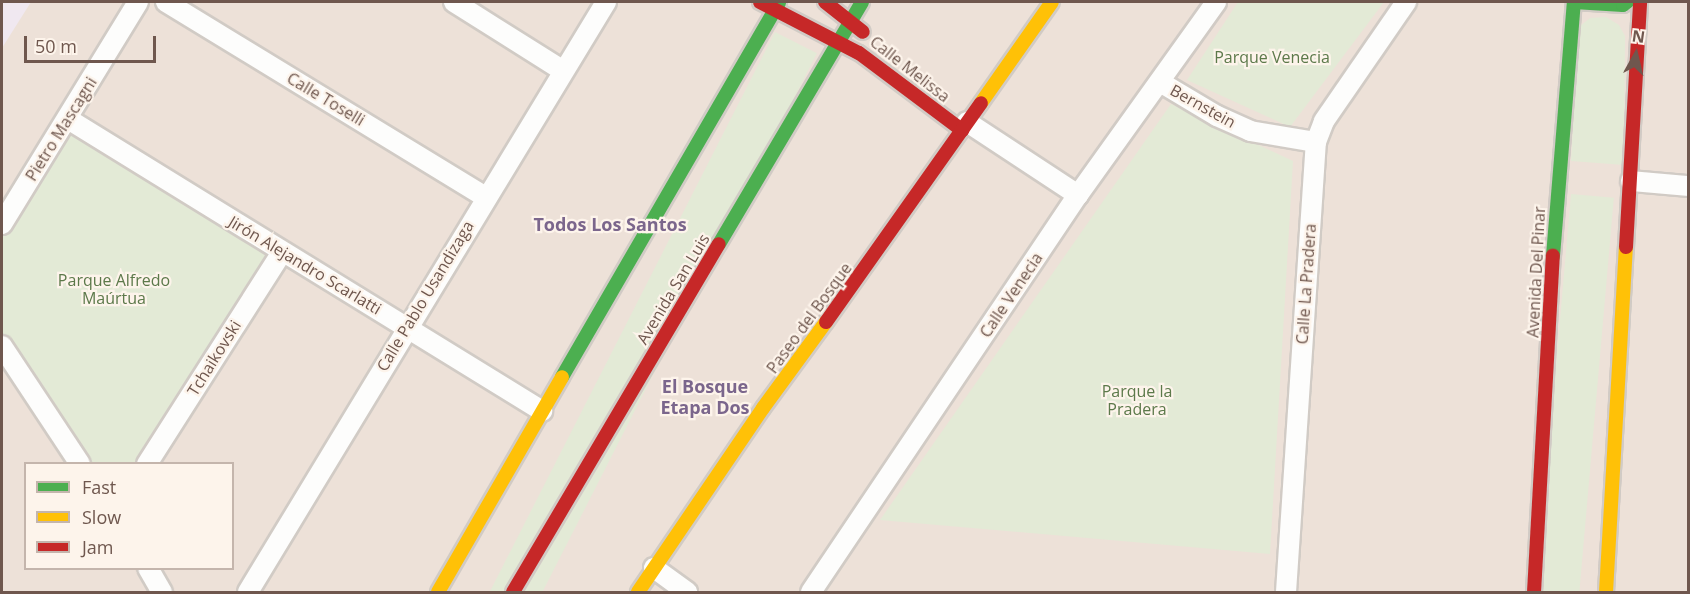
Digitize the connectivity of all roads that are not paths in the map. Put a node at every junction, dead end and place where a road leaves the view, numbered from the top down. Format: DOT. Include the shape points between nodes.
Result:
graph roads {
  1 [pos="138,2"];
  2 [pos="166,2"];
  3 [pos="454,2"];
  4 [pos="606,2"];
  5 [pos="760,2"];
  6 [pos="825,2"];
  7 [pos="862,2"];
  8 [pos="1052,2"];
  9 [pos="1216,2"];
  10 [pos="1406,2"];
  11 [pos="1640,2"];
  12 [pos="1625,3"];
  13 [pos="776,5"];
  14 [pos="850,21"];
  15 [pos="1638,24"];
  16 [pos="838,41"];
  17 [pos="876,43"];
  18 [pos="562,70"];
  19 [pos="1161,82"];
  20 [pos="68,119"];
  21 [pos="966,119"];
  22 [pos="1316,142"];
  23 [pos="1631,181"];
  24 [pos="1689,186"];
  25 [pos="1078,195"];
  26 [pos="486,197"];
  27 [pos="2,224"];
  28 [pos="282,252"];
  29 [pos="406,327"];
  30 [pos="2,346"];
  31 [pos="542,411"];
  32 [pos="80,462"];
  33 [pos="148,462"];
  34 [pos="654,568"];
  35 [pos="149,570"];
  36 [pos="162,592"];
  37 [pos="248,592"];
  38 [pos="438,592"];
  39 [pos="513,592"];
  40 [pos="638,592"];
  41 [pos="687,592"];
  42 [pos="811,592"];
  43 [pos="1286,592"];
  44 [pos="1534,592"];
  45 [pos="1606,592"];
  1 -- 20 [label="street, Pietro Mascagni"];
  2 -- 26 [label="street, Calle Toselli"];
  3 -- 18 [label="street"];
  4 -- 18 [label="street, Calle Pablo Usandizaga"];
  5 -- 13 [label="street, Calle Melissa"];
  6 -- 14 [label="street, Calle Melissa"];
  7 -- 14 [label="street, Avenida San Luis"];
  8 -- 21 [label="street, Paseo del Bosque"];
  9 -- 19 [label="street, Calle Venecia"];
  10 -- 22 [label="street, Calle La Pradera" via="1324,121"];
  11 -- 15 [label="street"];
  12 -- 15 [label="street, Avenida Del Pinar"];
  12 -- 44 [label="street, Avenida Del Pinar" via="1574,2 1558,176"];
  13 -- 16 [label="street, Calle Melissa"];
  13 -- 31 [label="street"];
  14 -- 16 [label="street, Avenida San Luis"];
  14 -- 17 [label="street, Calle Melissa"];
  15 -- 23 [label="street"];
  16 -- 21 [label="street, Calle Melissa"];
  16 -- 39 [label="street, Avenida San Luis"];
  18 -- 26 [label="street, Calle Pablo Usandizaga"];
  19 -- 22 [label="street, Bernstein" via="1250,131"];
  19 -- 25 [label="street, Calle Venecia"];
  20 -- 27 [label="street, Pietro Mascagni"];
  20 -- 28 [label="street, Jirón Alejandro Scarlatti"];
  21 -- 25 [label="street, Calle Melissa"];
  21 -- 34 [label="street, Paseo del Bosque"];
  22 -- 43 [label="street, Calle La Pradera"];
  23 -- 24 [label="street"];
  23 -- 45 [label="street"];
  25 -- 42 [label="street, Calle Venecia"];
  26 -- 29 [label="street, Calle Pablo Usandizaga"];
  28 -- 29 [label="street, Jirón Alejandro Scarlatti"];
  28 -- 33 [label="street, Tchaikovski"];
  29 -- 31 [label="street, Jirón Alejandro Scarlatti"];
  29 -- 37 [label="street, Calle Pablo Usandizaga"];
  30 -- 32 [label="street"];
  31 -- 38 [label="street"];
  34 -- 40 [label="street, Paseo del Bosque"];
  34 -- 41 [label="street"];
  35 -- 36 [label="street"];
}
